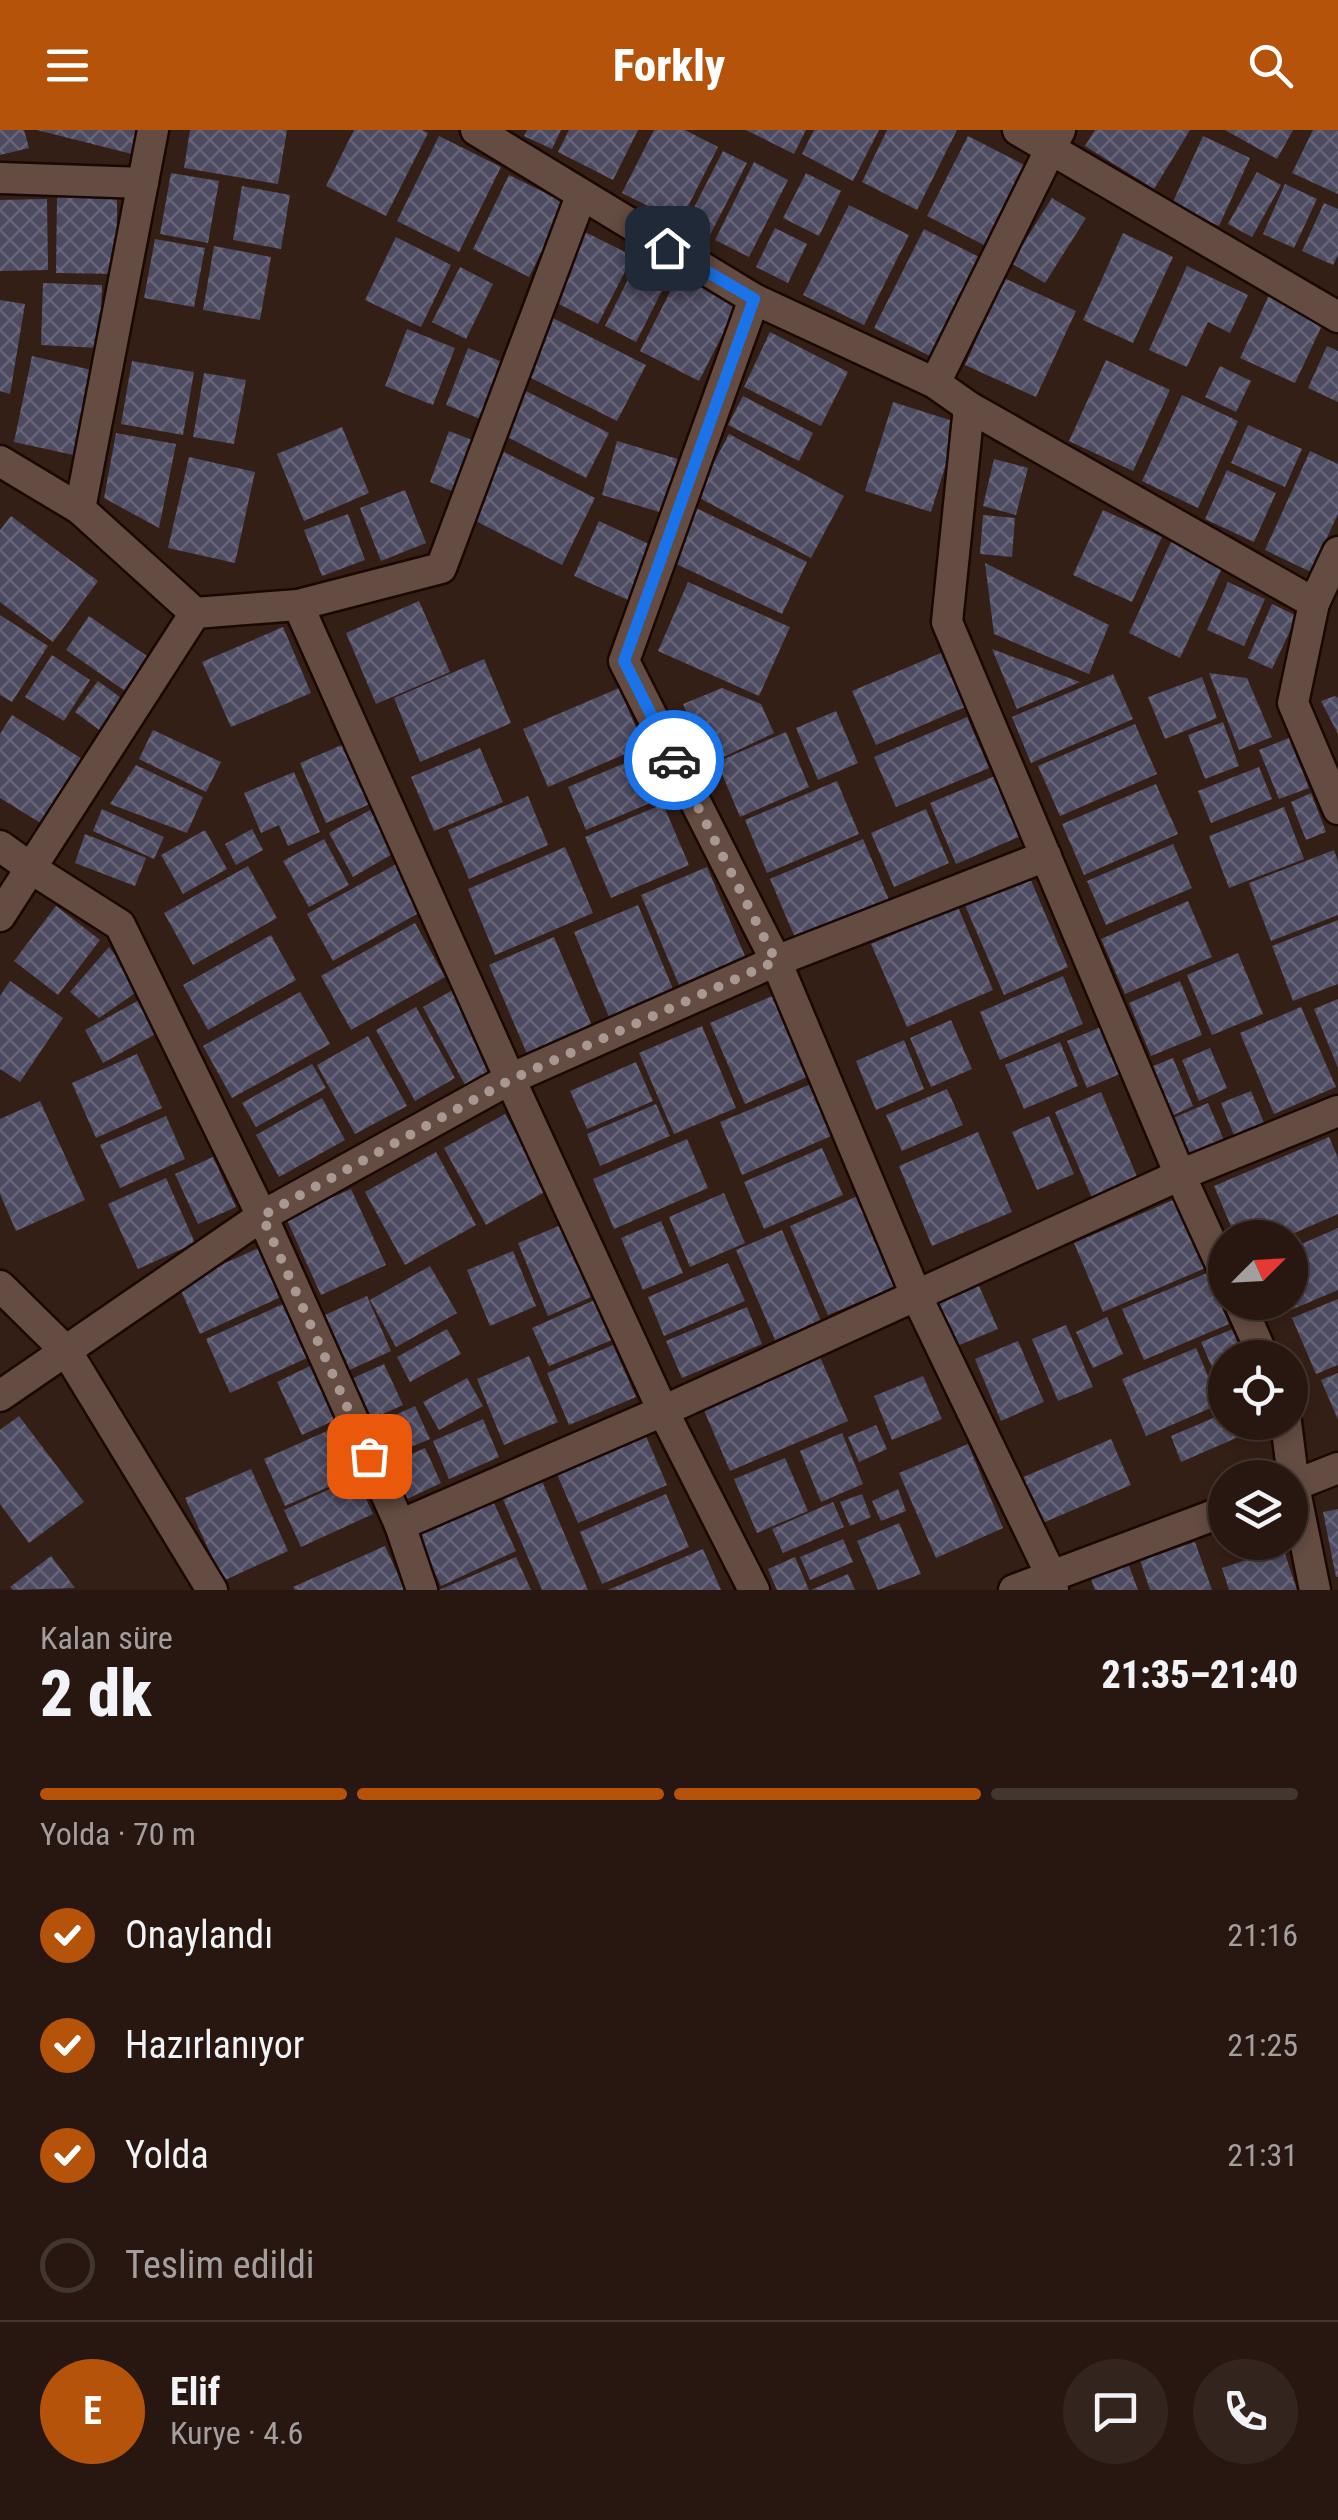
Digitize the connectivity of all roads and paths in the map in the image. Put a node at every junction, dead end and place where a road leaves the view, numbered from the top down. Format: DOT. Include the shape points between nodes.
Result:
graph roads {
  1 [pos="154,130"];
  2 [pos="476,130"];
  3 [pos="1018,130"];
  4 [pos="1055,139"];
  5 [pos="0,178"];
  6 [pos="143,183"];
  7 [pos="581,196"];
  8 [pos="754,299"];
  9 [pos="1338,317"];
  10 [pos="934,383"];
  11 [pos="969,407"];
  12 [pos="3,470"];
  13 [pos="80,509"];
  14 [pos="1338,552"];
  15 [pos="1314,602"];
  16 [pos="298,605"];
  17 [pos="196,613"];
  18 [pos="1338,809"];
  19 [pos="0,846"];
  20 [pos="1046,856"];
  21 [pos="32,870"];
  22 [pos="0,916"];
  23 [pos="776,961"];
  24 [pos="510,1080"];
  25 [pos="1338,1112"];
  26 [pos="1180,1176"];
  27 [pos="262,1216"];
  28 [pos="1208,1236"];
  29 [pos="0,1286"];
  30 [pos="916,1294"];
  31 [pos="67,1352"];
  32 [pos="0,1396"];
  33 [pos="663,1411"];
  34 [pos="1338,1468"];
  35 [pos="1308,1480"];
  36 [pos="1208,1518"];
  37 [pos="400,1525"];
  38 [pos="1308,1559"];
  39 [pos="1052,1583"];
  40 [pos="212,1590"];
  41 [pos="422,1590"];
  42 [pos="754,1590"];
  43 [pos="1014,1590"];
  44 [pos="1315,1590"];
  1 -- 6 [label="street"];
  2 -- 7 [label="street"];
  3 -- 4 [label="street"];
  4 -- 9 [label="street"];
  4 -- 10 [label="street"];
  5 -- 6 [label="street"];
  6 -- 13 [label="street"];
  7 -- 8 [label="street"];
  7 -- 16 [label="street" via="442,568"];
  8 -- 10 [label="street"];
  8 -- 23 [label="street" via="624,661"];
  10 -- 11 [label="street"];
  11 -- 15 [label="street"];
  11 -- 20 [label="street" via="947,622"];
  12 -- 13 [label="street"];
  13 -- 17 [label="street"];
  14 -- 15 [label="street"];
  15 -- 18 [label="street" via="1294,703"];
  16 -- 17 [label="street"];
  16 -- 24 [label="street"];
  17 -- 21 [label="street"];
  19 -- 21 [label="street"];
  20 -- 23 [label="street"];
  20 -- 26 [label="street"];
  21 -- 22 [label="street"];
  21 -- 27 [label="street" via="120,926"];
  23 -- 24 [label="street"];
  23 -- 30 [label="street"];
  24 -- 27 [label="street"];
  24 -- 33 [label="street"];
  25 -- 26 [label="street"];
  26 -- 28 [label="street"];
  26 -- 30 [label="street"];
  27 -- 31 [label="street"];
  27 -- 37 [label="street"];
  29 -- 31 [label="street"];
  30 -- 33 [label="street"];
  30 -- 39 [label="street"];
  31 -- 32 [label="street"];
  31 -- 40 [label="street"];
  33 -- 37 [label="street"];
  33 -- 42 [label="street"];
  34 -- 35 [label="street"];
  36 -- 39 [label="street"];
  37 -- 41 [label="street"];
  38 -- 44 [label="street"];
  39 -- 43 [label="street"];
}
